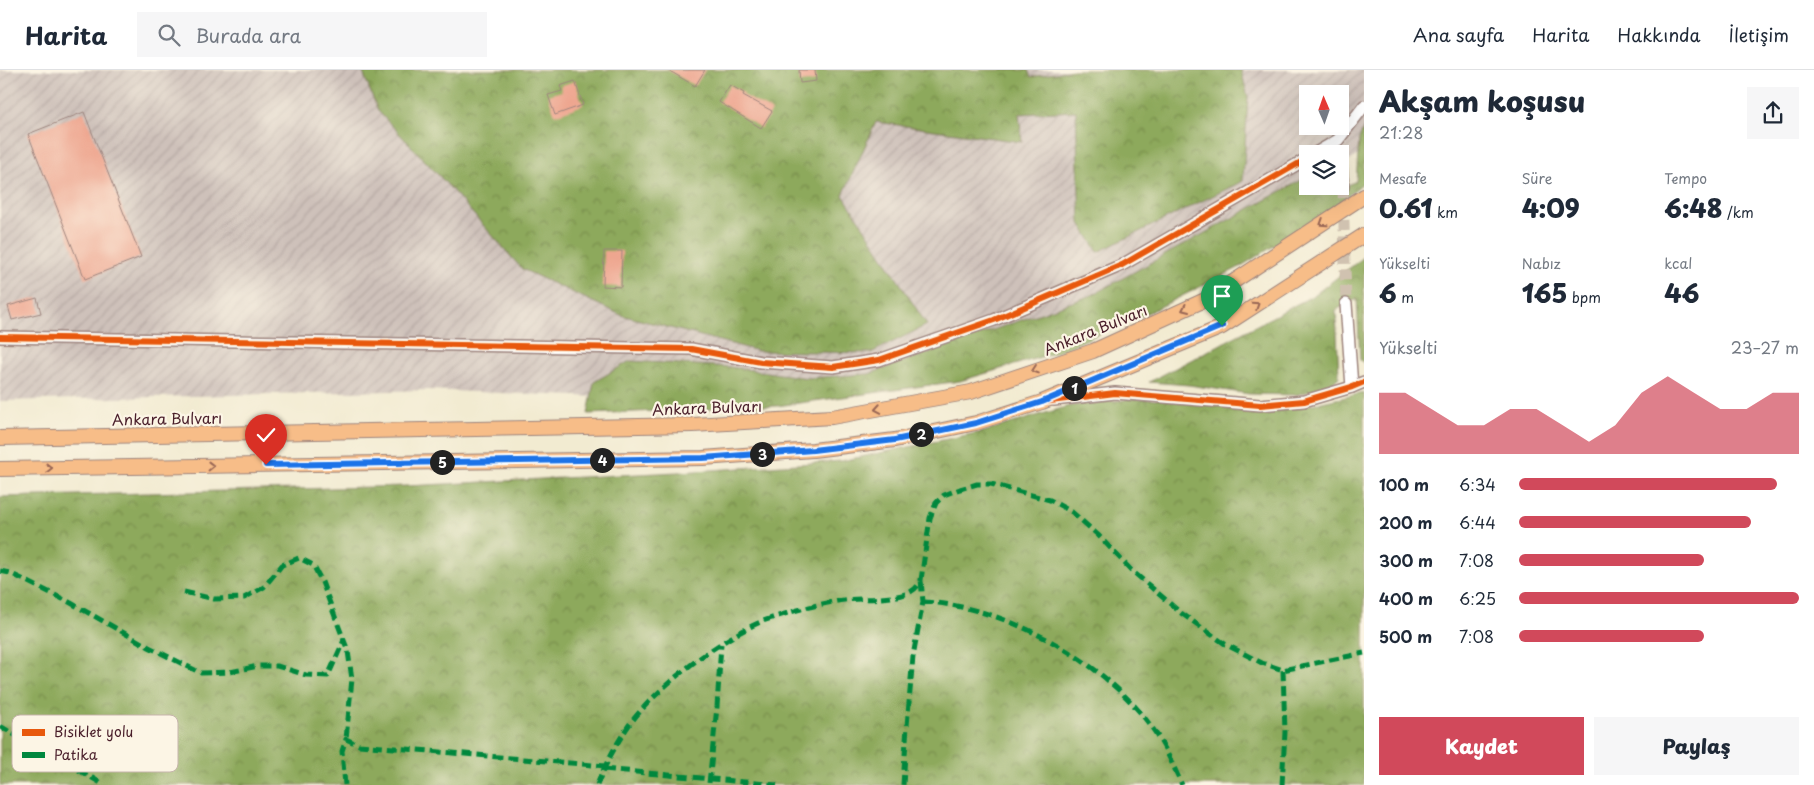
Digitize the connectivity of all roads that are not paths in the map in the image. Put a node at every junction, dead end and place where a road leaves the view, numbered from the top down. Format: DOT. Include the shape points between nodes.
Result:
graph roads {
  1 [pos="1364,106"];
  2 [pos="1338,140"];
  3 [pos="1329,145"];
  4 [pos="1339,145"];
  5 [pos="1299,163"];
  6 [pos="1364,196"];
  7 [pos="1364,235"];
  8 [pos="1346,304"];
  9 [pos="0,337"];
  10 [pos="1364,382"];
  11 [pos="1352,388"];
  12 [pos="1042,402"];
  13 [pos="0,438"];
  14 [pos="0,469"];
  1 -- 2 [label="street"];
  2 -- 3 [label="street"];
  2 -- 4 [label="street"];
  5 -- 9 [label="street" via="1122,265 976,326 879,360 833,367 761,362 691,349"];
  6 -- 13 [label="main road, Ankara Bulvarı, one-way" via="1207,299 1093,351 970,392 841,416 693,425"];
  12 -- 7 [label="main road, one-way" via="1222,326"];
  8 -- 11 [label="street"];
  10 -- 11 [label="street"];
  11 -- 12 [label="street" via="1304,401 1260,405 1115,393"];
  14 -- 12 [label="main road, one-way" via="703,458 895,440 976,423"];
}
